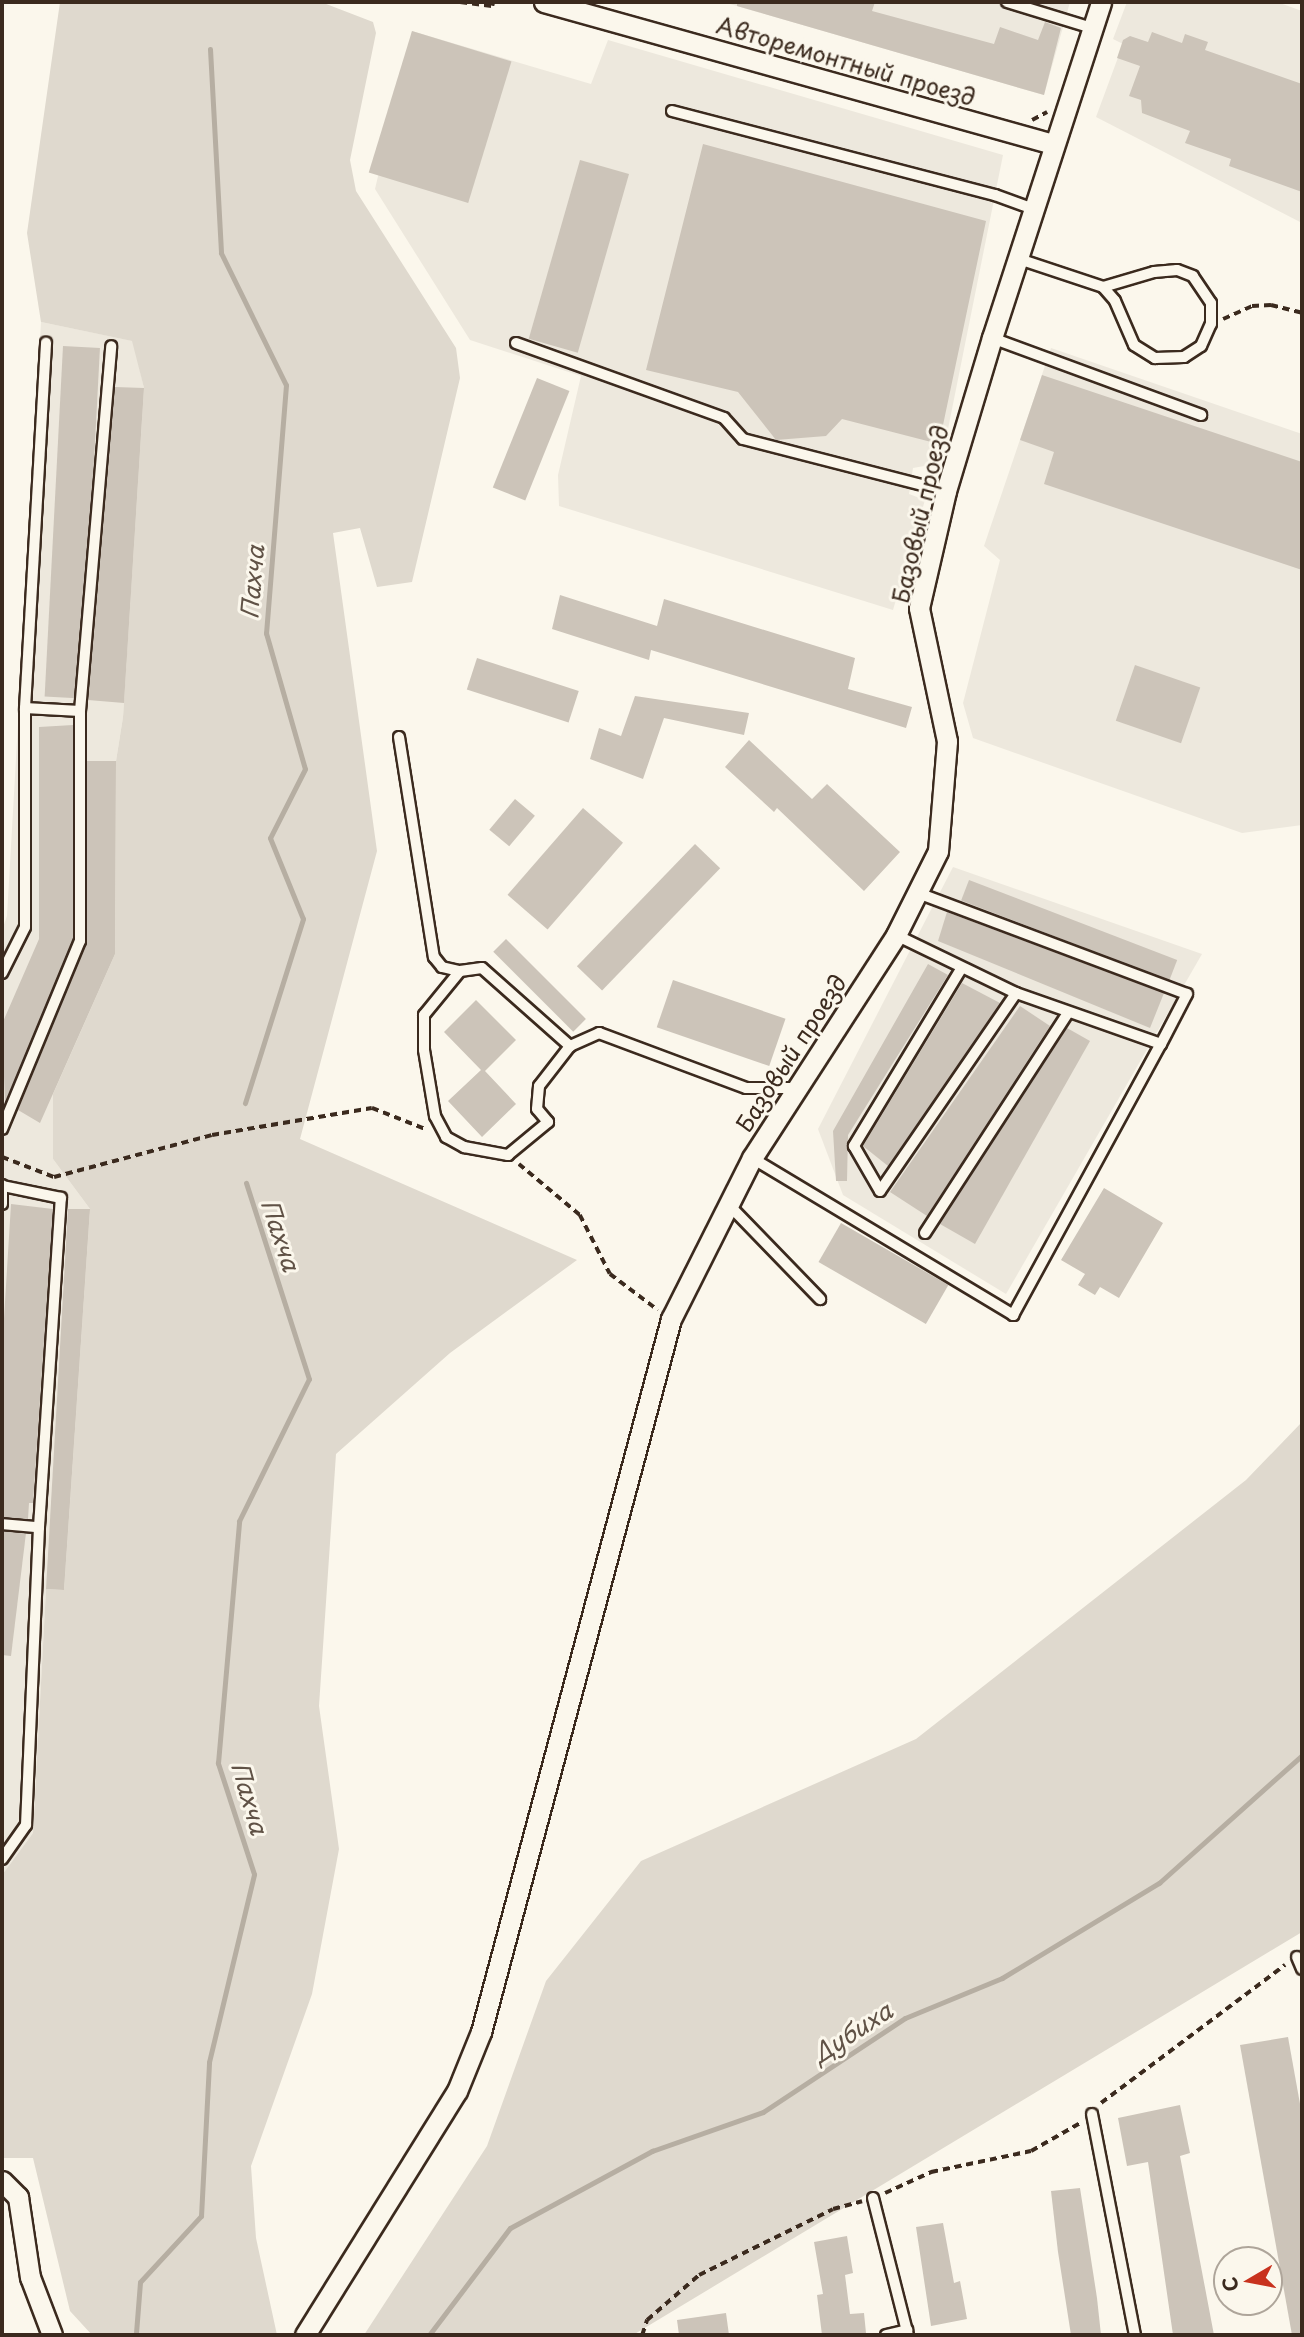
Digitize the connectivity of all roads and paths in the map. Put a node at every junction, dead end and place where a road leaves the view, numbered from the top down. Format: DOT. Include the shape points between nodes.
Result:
graph roads {
  1 [pos="460,2"];
  2 [pos="493,2"];
  3 [pos="544,2"];
  4 [pos="1007,2"];
  5 [pos="1101,2"];
  6 [pos="1092,28"];
  7 [pos="672,111"];
  8 [pos="1049,111"];
  9 [pos="1031,121"];
  10 [pos="1053,144"];
  11 [pos="1031,208"];
  12 [pos="1016,258"];
  13 [pos="1103,287"];
  14 [pos="1302,313"];
  15 [pos="1211,324"];
  16 [pos="992,338"];
  17 [pos="516,343"];
  18 [pos="46,344"];
  19 [pos="111,346"];
  20 [pos="1201,415"];
  21 [pos="946,491"];
  22 [pos="25,708"];
  23 [pos="80,711"];
  24 [pos="399,737"];
  25 [pos="918,892"];
  26 [pos="896,935"];
  27 [pos="961,969"];
  28 [pos="460,971"];
  29 [pos="2,974"];
  30 [pos="1016,993"];
  31 [pos="1067,1014"];
  32 [pos="1161,1044"];
  33 [pos="570,1046"];
  34 [pos="799,1088"];
  35 [pos="2,1129"];
  36 [pos="446,1137"];
  37 [pos="508,1155"];
  38 [pos="2,1157"];
  39 [pos="752,1158"];
  40 [pos="2,1185"];
  41 [pos="727,1203"];
  42 [pos="2,1204"];
  43 [pos="925,1233"];
  44 [pos="820,1300"];
  45 [pos="671,1319"];
  46 [pos="2,1524"];
  47 [pos="38,1527"];
  48 [pos="2,1859"];
  49 [pos="1297,1957"];
  50 [pos="1302,1969"];
  51 [pos="1092,2114"];
  52 [pos="2,2181"];
  53 [pos="873,2198"];
  54 [pos="907,2332"];
  55 [pos="52,2335"];
  56 [pos="305,2335"];
  57 [pos="642,2335"];
  58 [pos="886,2335"];
  59 [pos="1135,2335"];
  1 -- 2 [label="path" via="492,6"];
  3 -- 10 [label="street, Авторемонтный проезд"];
  4 -- 6 [label="lane"];
  5 -- 6 [label="street, Базовый проезд"];
  6 -- 10 [label="street, Базовый проезд"];
  7 -- 11 [label="lane"];
  8 -- 9 [label="path"];
  10 -- 11 [label="street, Базовый проезд"];
  11 -- 12 [label="street, Базовый проезд"];
  12 -- 13 [label="lane"];
  12 -- 16 [label="street, Базовый проезд"];
  13 -- 15 [label="lane" via="1177,270 1204,286 1211,303"];
  13 -- 15 [label="lane" via="1115,301 1134,345 1155,358 1184,356 1202,346"];
  14 -- 15 [label="path" via="1271,305 1252,306"];
  16 -- 20 [label="lane"];
  16 -- 21 [label="street, Базовый проезд"];
  17 -- 21 [label="lane" via="724,418 743,439"];
  18 -- 22 [label="lane"];
  19 -- 23 [label="lane"];
  21 -- 25 [label="street, Базовый проезд" via="919,608 947,741 938,850"];
  22 -- 23 [label="lane"];
  22 -- 29 [label="lane" via="25,927"];
  23 -- 35 [label="lane" via="80,941"];
  24 -- 28 [label="lane" via="434,957 442,967"];
  25 -- 26 [label="street, Базовый проезд"];
  25 -- 32 [label="lane" via="1187,994"];
  26 -- 27 [label="lane"];
  26 -- 34 [label="street, Базовый проезд"];
  27 -- 30 [label="lane"];
  27 -- 30 [label="lane" via="854,1146 880,1191"];
  28 -- 33 [label="lane" via="481,968"];
  28 -- 36 [label="lane" via="424,1015 435,1116"];
  30 -- 31 [label="lane"];
  31 -- 32 [label="lane"];
  31 -- 43 [label="lane"];
  32 -- 39 [label="lane" via="1013,1315"];
  33 -- 34 [label="lane" via="599,1033 746,1088"];
  33 -- 37 [label="lane" via="539,1086 537,1109 548,1122"];
  34 -- 39 [label="street, Базовый проезд"];
  36 -- 37 [label="lane" via="464,1147"];
  36 -- 38 [label="path" via="372,1108 212,1135 54,1177"];
  37 -- 45 [label="path" via="580,1215 610,1274"];
  39 -- 41 [label="street, Базовый проезд"];
  40 -- 42 [label="lane"];
  40 -- 47 [label="lane" via="61,1198"];
  41 -- 44 [label="lane"];
  41 -- 45 [label="street, Базовый проезд"];
  45 -- 56 [label="street, Базовый проезд" via="481,2032 457,2091"];
  46 -- 47 [label="lane"];
  47 -- 48 [label="lane" via="26,1825"];
  49 -- 50 [label="lane"];
  49 -- 51 [label="path" via="1110,2093"];
  51 -- 53 [label="path" via="1031,2151 931,2172"];
  51 -- 59 [label="lane"];
  52 -- 55 [label="street" via="18,2197 30,2277"];
  53 -- 54 [label="lane"];
  53 -- 57 [label="path" via="832,2209 699,2275 647,2320"];
  54 -- 58 [label="lane"];
}
